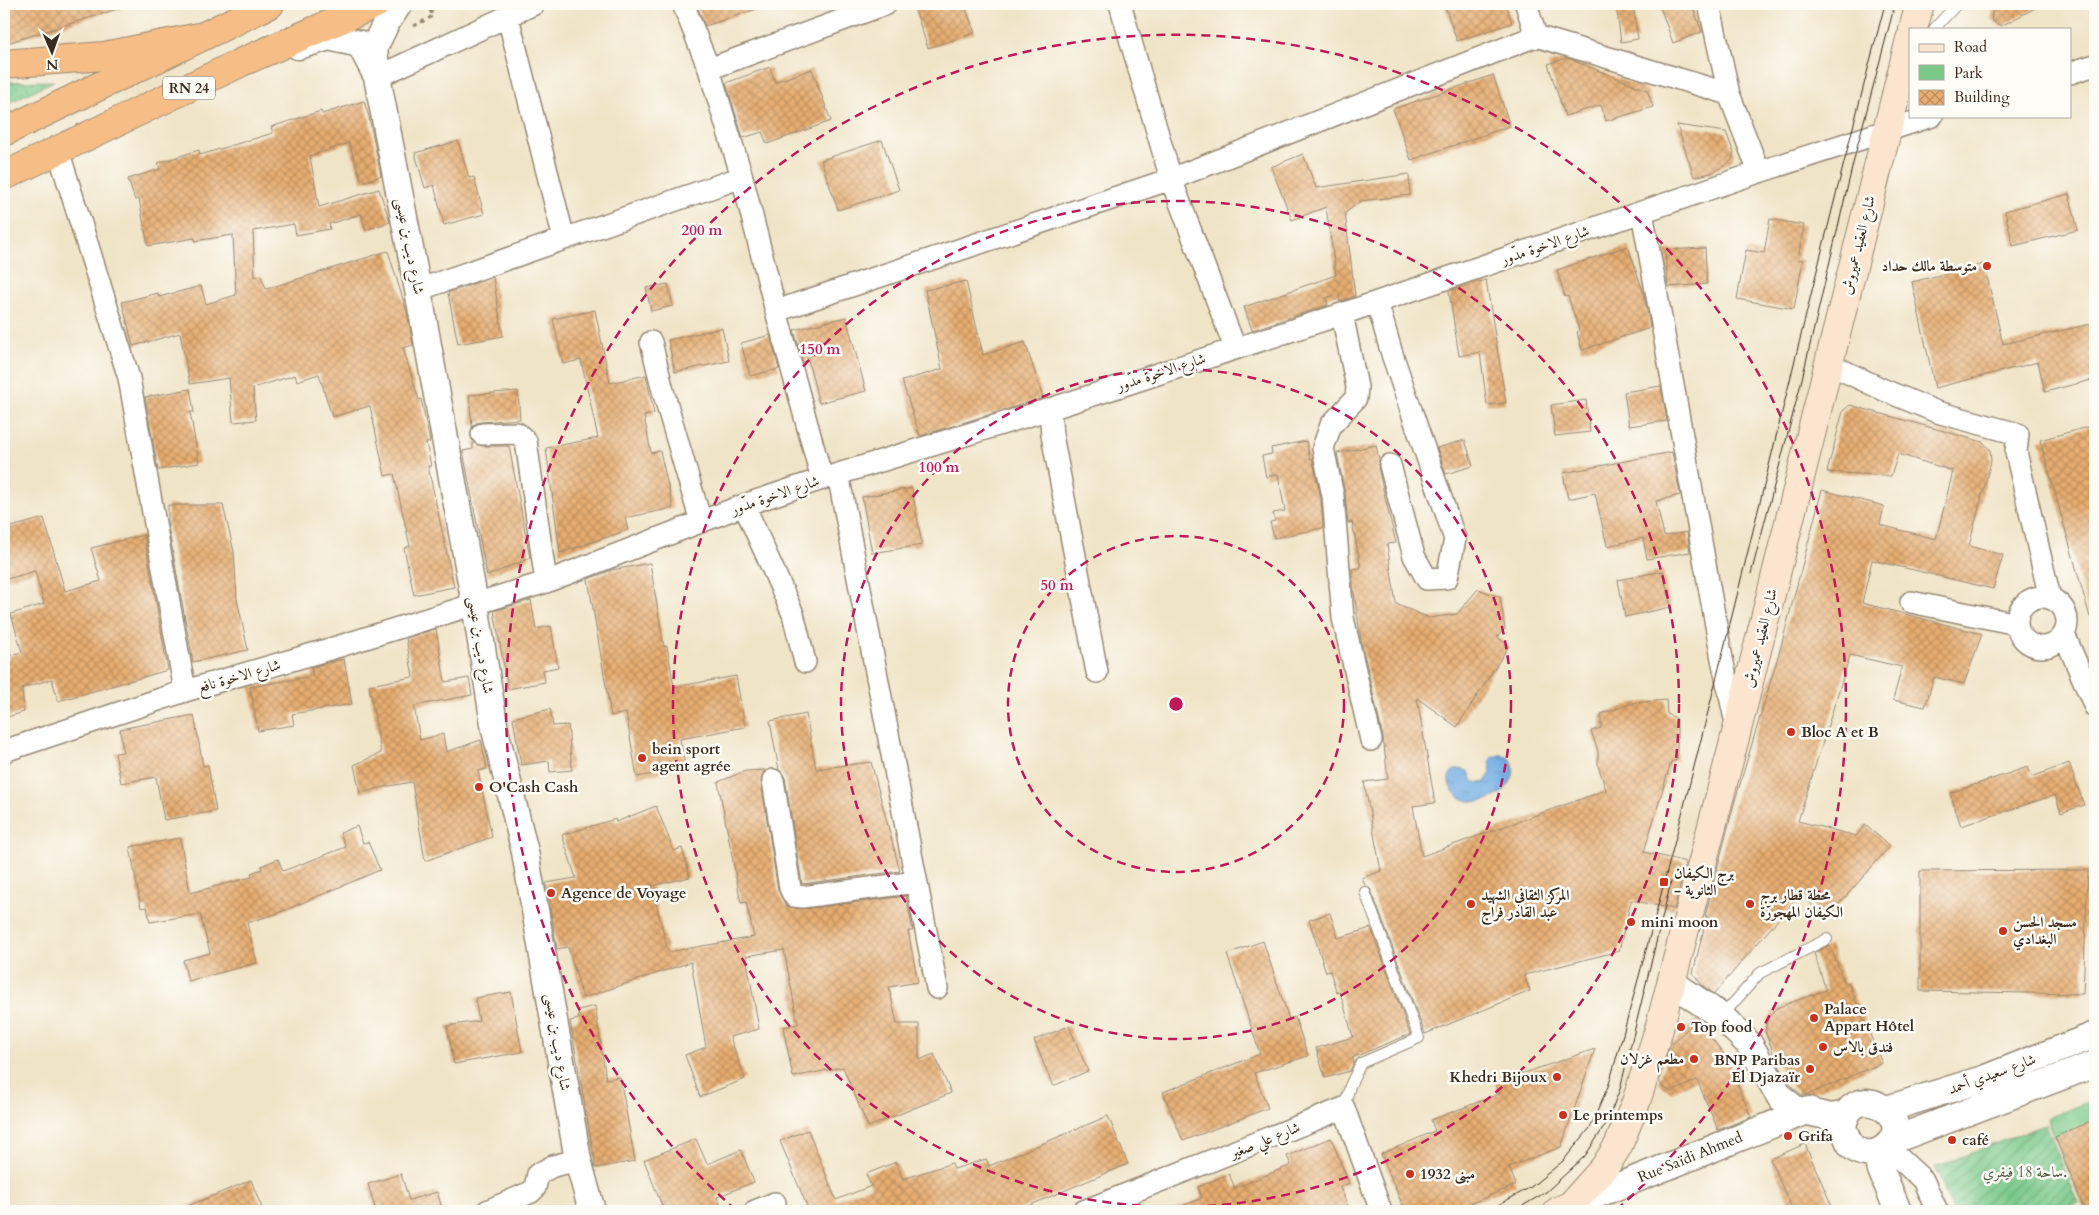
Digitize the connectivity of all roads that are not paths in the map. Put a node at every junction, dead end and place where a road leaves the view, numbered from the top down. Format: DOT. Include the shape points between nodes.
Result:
graph roads {
  1 [pos="270,4"];
  2 [pos="376,4"];
  3 [pos="399,4"];
  4 [pos="534,4"];
  5 [pos="683,4"];
  6 [pos="886,4"];
  7 [pos="1120,4"];
  8 [pos="1526,4"];
  9 [pos="1709,4"];
  10 [pos="1920,4"];
  11 [pos="1957,4"];
  12 [pos="508,17"];
  13 [pos="1913,28"];
  14 [pos="1935,28"];
  15 [pos="1536,36"];
  16 [pos="199,38"];
  17 [pos="1908,50"];
  18 [pos="242,62"];
  19 [pos="4,64"];
  20 [pos="2095,65"];
  21 [pos="709,69"];
  22 [pos="2072,72"];
  23 [pos="377,77"];
  24 [pos="1729,94"];
  25 [pos="1926,118"];
  26 [pos="1887,130"];
  27 [pos="4,132"];
  28 [pos="58,150"];
  29 [pos="1759,172"];
  30 [pos="4,176"];
  31 [pos="742,177"];
  32 [pos="1171,179"];
  33 [pos="1642,212"];
  34 [pos="564,239"];
  35 [pos="418,290"];
  36 [pos="1377,302"];
  37 [pos="776,311"];
  38 [pos="1342,314"];
  39 [pos="651,342"];
  40 [pos="1235,348"];
  41 [pos="1829,364"];
  42 [pos="1050,409"];
  43 [pos="482,434"];
  44 [pos="1390,465"];
  45 [pos="830,477"];
  46 [pos="744,505"];
  47 [pos="701,522"];
  48 [pos="546,582"];
  49 [pos="2050,598"];
  50 [pos="1911,602"];
  51 [pos="475,604"];
  52 [pos="2017,624"];
  53 [pos="2064,634"];
  54 [pos="805,662"];
  55 [pos="1098,672"];
  56 [pos="185,691"];
  57 [pos="2095,707"];
  58 [pos="1737,730"];
  59 [pos="1371,740"];
  60 [pos="4,751"];
  61 [pos="774,780"];
  62 [pos="916,882"];
  63 [pos="1365,892"];
  64 [pos="1827,939"];
  65 [pos="1670,982"];
  66 [pos="937,988"];
  67 [pos="1722,1017"];
  68 [pos="2095,1034"];
  69 [pos="2095,1064"];
  70 [pos="1344,1108"];
  71 [pos="1887,1109"];
  72 [pos="1833,1117"];
  73 [pos="1884,1147"];
  74 [pos="578,1160"];
  75 [pos="775,1202"];
  76 [pos="1565,1208"];
  77 [pos="487,1211"];
  78 [pos="592,1211"];
  79 [pos="756,1211"];
  80 [pos="1084,1211"];
  81 [pos="1381,1211"];
  82 [pos="1898,1211"];
  83 [pos="1937,1211"];
  1 -- 16 [label="highway, RN 24"];
  2 -- 18 [label="highway, RN 24"];
  3 -- 23 [label="street" via="374,48"];
  4 -- 12 [label="street"];
  5 -- 21 [label="street"];
  6 -- 21 [label="street"];
  7 -- 32 [label="street"];
  8 -- 15 [label="street"];
  9 -- 24 [label="street"];
  10 -- 13 [label="main road"];
  11 -- 14 [label="lane"];
  12 -- 23 [label="street"];
  12 -- 34 [label="street"];
  15 -- 24 [label="street"];
  15 -- 32 [label="street"];
  16 -- 19 [label="highway" via="104,56"];
  16 -- 27 [label="highway, RN 24"];
  17 -- 26 [label="main road, شارع العقيد عميروش"];
  18 -- 23 [label="street" via="329,37 360,44"];
  18 -- 28 [label="highway, RN 24"];
  20 -- 22 [label="street"];
  21 -- 31 [label="street"];
  23 -- 35 [label="street, شارع ديب بن عيسى"];
  24 -- 29 [label="street"];
  25 -- 26 [label="street, شارع الاخوة مدّور"];
  26 -- 29 [label="street, شارع الاخوة مدّور"];
  26 -- 41 [label="main road, شارع العقيد عميروش"];
  28 -- 30 [label="highway, RN 24"];
  28 -- 56 [label="street" via="129,378"];
  29 -- 33 [label="street, شارع الاخوة مدّور"];
  31 -- 34 [label="street"];
  31 -- 37 [label="street"];
  32 -- 37 [label="street"];
  32 -- 40 [label="street"];
  33 -- 36 [label="street, شارع الاخوة مدّور"];
  33 -- 58 [label="street"];
  34 -- 35 [label="street"];
  35 -- 51 [label="street, شارع ديب بن عيسى"];
  36 -- 38 [label="street, شارع الاخوة مدّور"];
  36 -- 44 [label="street" via="1455,539 1447,578 1428,579 1414,556"];
  37 -- 45 [label="street"];
  38 -- 40 [label="street, شارع الاخوة مدّور"];
  38 -- 59 [label="street" via="1357,387 1356,398 1331,425 1323,448 1333,496 1344,618"];
  39 -- 47 [label="street"];
  40 -- 42 [label="street, شارع الاخوة مدّور"];
  41 -- 49 [label="street" via="1938,412 2018,434 2016,452"];
  41 -- 58 [label="main road, شارع العقيد عميروش"];
  42 -- 45 [label="street, شارع الاخوة مدّور"];
  42 -- 55 [label="street" via="1052,435"];
  43 -- 48 [label="street" via="517,433 526,441"];
  45 -- 46 [label="street, شارع الاخوة مدّور"];
  45 -- 62 [label="street"];
  46 -- 47 [label="street, شارع الاخوة مدّور"];
  46 -- 54 [label="street" via="793,614"];
  47 -- 48 [label="street, شارع الاخوة مدّور"];
  48 -- 51 [label="street, شارع الاخوة مدّور"];
  49 -- 52 [label="street" via="2034,598 2026,602"];
  49 -- 53 [label="street" via="2066,612 2068,620"];
  50 -- 52 [label="street"];
  51 -- 56 [label="street, شارع الاخوة نافع"];
  51 -- 74 [label="street, شارع ديب بن عيسى" via="495,730 526,862"];
  52 -- 53 [label="street" via="2023,638 2037,646 2052,645"];
  53 -- 57 [label="street"];
  56 -- 60 [label="street, شارع الاخوة نافع"];
  58 -- 65 [label="main road, شارع العقيد عميروش"];
  61 -- 62 [label="street" via="790,888 794,896"];
  62 -- 66 [label="street"];
  63 -- 70 [label="lane" via="1419,1038 1361,1063"];
  64 -- 67 [label="lane" via="1760,973"];
  65 -- 67 [label="street"];
  65 -- 76 [label="main road, شارع العقيد عميروش" via="1650,1059 1618,1146 1604,1168"];
  67 -- 72 [label="street" via="1750,1045 1780,1097 1795,1108"];
  68 -- 71 [label="street, شارع سعيدي أحمد" via="1983,1079"];
  69 -- 73 [label="street, شارع سعيدي أحمد"];
  70 -- 80 [label="street, شارع علي صغير"];
  70 -- 81 [label="street"];
  71 -- 72 [label="street" via="1879,1104 1861,1103"];
  71 -- 73 [label="street" via="1894,1124"];
  72 -- 73 [label="street" via="1853,1148 1859,1151"];
  72 -- 76 [label="street, Rue Saïdi Ahmed"];
  73 -- 82 [label="street"];
  73 -- 83 [label="street" via="1923,1180"];
  74 -- 77 [label="street" via="553,1166 538,1174 531,1192"];
  74 -- 78 [label="street, شارع ديب بن عيسى"];
  75 -- 79 [label="street"];
}
